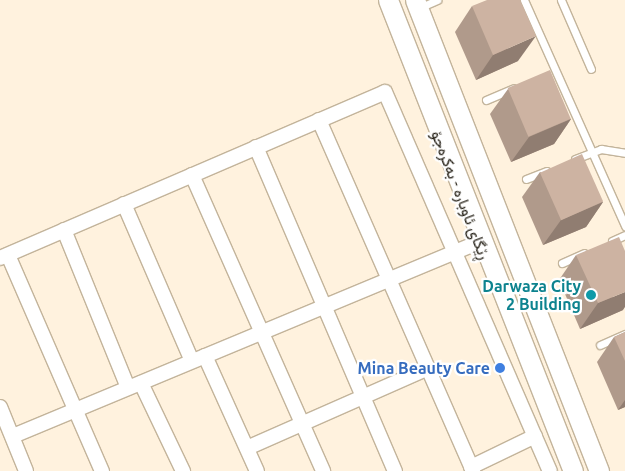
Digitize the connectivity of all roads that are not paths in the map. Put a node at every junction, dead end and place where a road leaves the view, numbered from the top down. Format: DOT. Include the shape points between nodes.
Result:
graph roads {
  1 [pos="388,0"];
  2 [pos="437,0"];
  3 [pos="524,0"];
  4 [pos="561,0"];
  5 [pos="417,4"];
  6 [pos="555,69"];
  7 [pos="591,69"];
  8 [pos="546,73"];
  9 [pos="521,84"];
  10 [pos="486,100"];
  11 [pos="319,120"];
  12 [pos="256,147"];
  13 [pos="593,152"];
  14 [pos="625,153"];
  15 [pos="568,162"];
  16 [pos="560,165"];
  17 [pos="192,175"];
  18 [pos="526,179"];
  19 [pos="124,204"];
  20 [pos="625,226"];
  21 [pos="64,230"];
  22 [pos="625,235"];
  23 [pos="479,242"];
  24 [pos="607,243"];
  25 [pos="589,251"];
  26 [pos="454,252"];
  27 [pos="4,256"];
  28 [pos="562,263"];
  29 [pos="389,279"];
  30 [pos="324,306"];
  31 [pos="261,333"];
  32 [pos="625,334"];
  33 [pos="600,345"];
  34 [pos="552,357"];
  35 [pos="199,359"];
  36 [pos="529,367"];
  37 [pos="428,368"];
  38 [pos="134,386"];
  39 [pos="363,397"];
  40 [pos="0,407"];
  41 [pos="76,410"];
  42 [pos="302,425"];
  43 [pos="13,436"];
  44 [pos="535,436"];
  45 [pos="247,448"];
  46 [pos="472,469"];
  47 [pos="26,471"];
  48 [pos="102,471"];
  49 [pos="183,471"];
  50 [pos="257,471"];
  51 [pos="323,471"];
  52 [pos="395,471"];
  53 [pos="550,471"];
  54 [pos="573,471"];
  55 [pos="599,471"];
  1 -- 23 [label="main road, ڕێگای ئاوبارە - بەکرەجۆ"];
  2 -- 5 [label="lane"];
  3 -- 6 [label="lane"];
  4 -- 7 [label="lane"];
  5 -- 34 [label="main road, ڕێگای ئاوبارە - بەکرەجۆ"];
  6 -- 8 [label="lane"];
  6 -- 13 [label="lane"];
  9 -- 10 [label="lane"];
  11 -- 12 [label="street"];
  11 -- 26 [label="street" via="384,92"];
  11 -- 29 [label="street"];
  12 -- 17 [label="street"];
  12 -- 30 [label="street"];
  13 -- 14 [label="lane" via="609,148"];
  13 -- 15 [label="lane"];
  13 -- 20 [label="lane"];
  16 -- 18 [label="lane"];
  17 -- 19 [label="street"];
  17 -- 31 [label="street"];
  19 -- 21 [label="street"];
  19 -- 35 [label="street"];
  21 -- 27 [label="street"];
  21 -- 38 [label="street"];
  22 -- 24 [label="lane"];
  23 -- 26 [label="street"];
  23 -- 36 [label="main road, ڕێگای ئاوبارە - بەکرەجۆ"];
  25 -- 28 [label="lane"];
  26 -- 29 [label="street"];
  26 -- 44 [label="street"];
  27 -- 41 [label="street"];
  29 -- 30 [label="street"];
  29 -- 37 [label="street"];
  30 -- 31 [label="street"];
  30 -- 39 [label="street"];
  31 -- 35 [label="street"];
  31 -- 42 [label="street"];
  32 -- 33 [label="lane"];
  34 -- 36 [label="main road"];
  34 -- 55 [label="main road, ڕێگای ئاوبارە - بەکرەجۆ"];
  35 -- 38 [label="street"];
  35 -- 45 [label="street"];
  36 -- 54 [label="main road, ڕێگای ئاوبارە - بەکرەجۆ"];
  37 -- 39 [label="street"];
  37 -- 46 [label="street"];
  38 -- 41 [label="street"];
  38 -- 49 [label="street"];
  39 -- 42 [label="street"];
  39 -- 52 [label="street"];
  40 -- 43 [label="street"];
  41 -- 43 [label="street"];
  41 -- 48 [label="street"];
  42 -- 45 [label="street"];
  42 -- 51 [label="street"];
  43 -- 47 [label="street"];
  44 -- 46 [label="street"];
  44 -- 53 [label="street"];
  45 -- 50 [label="street"];
}
